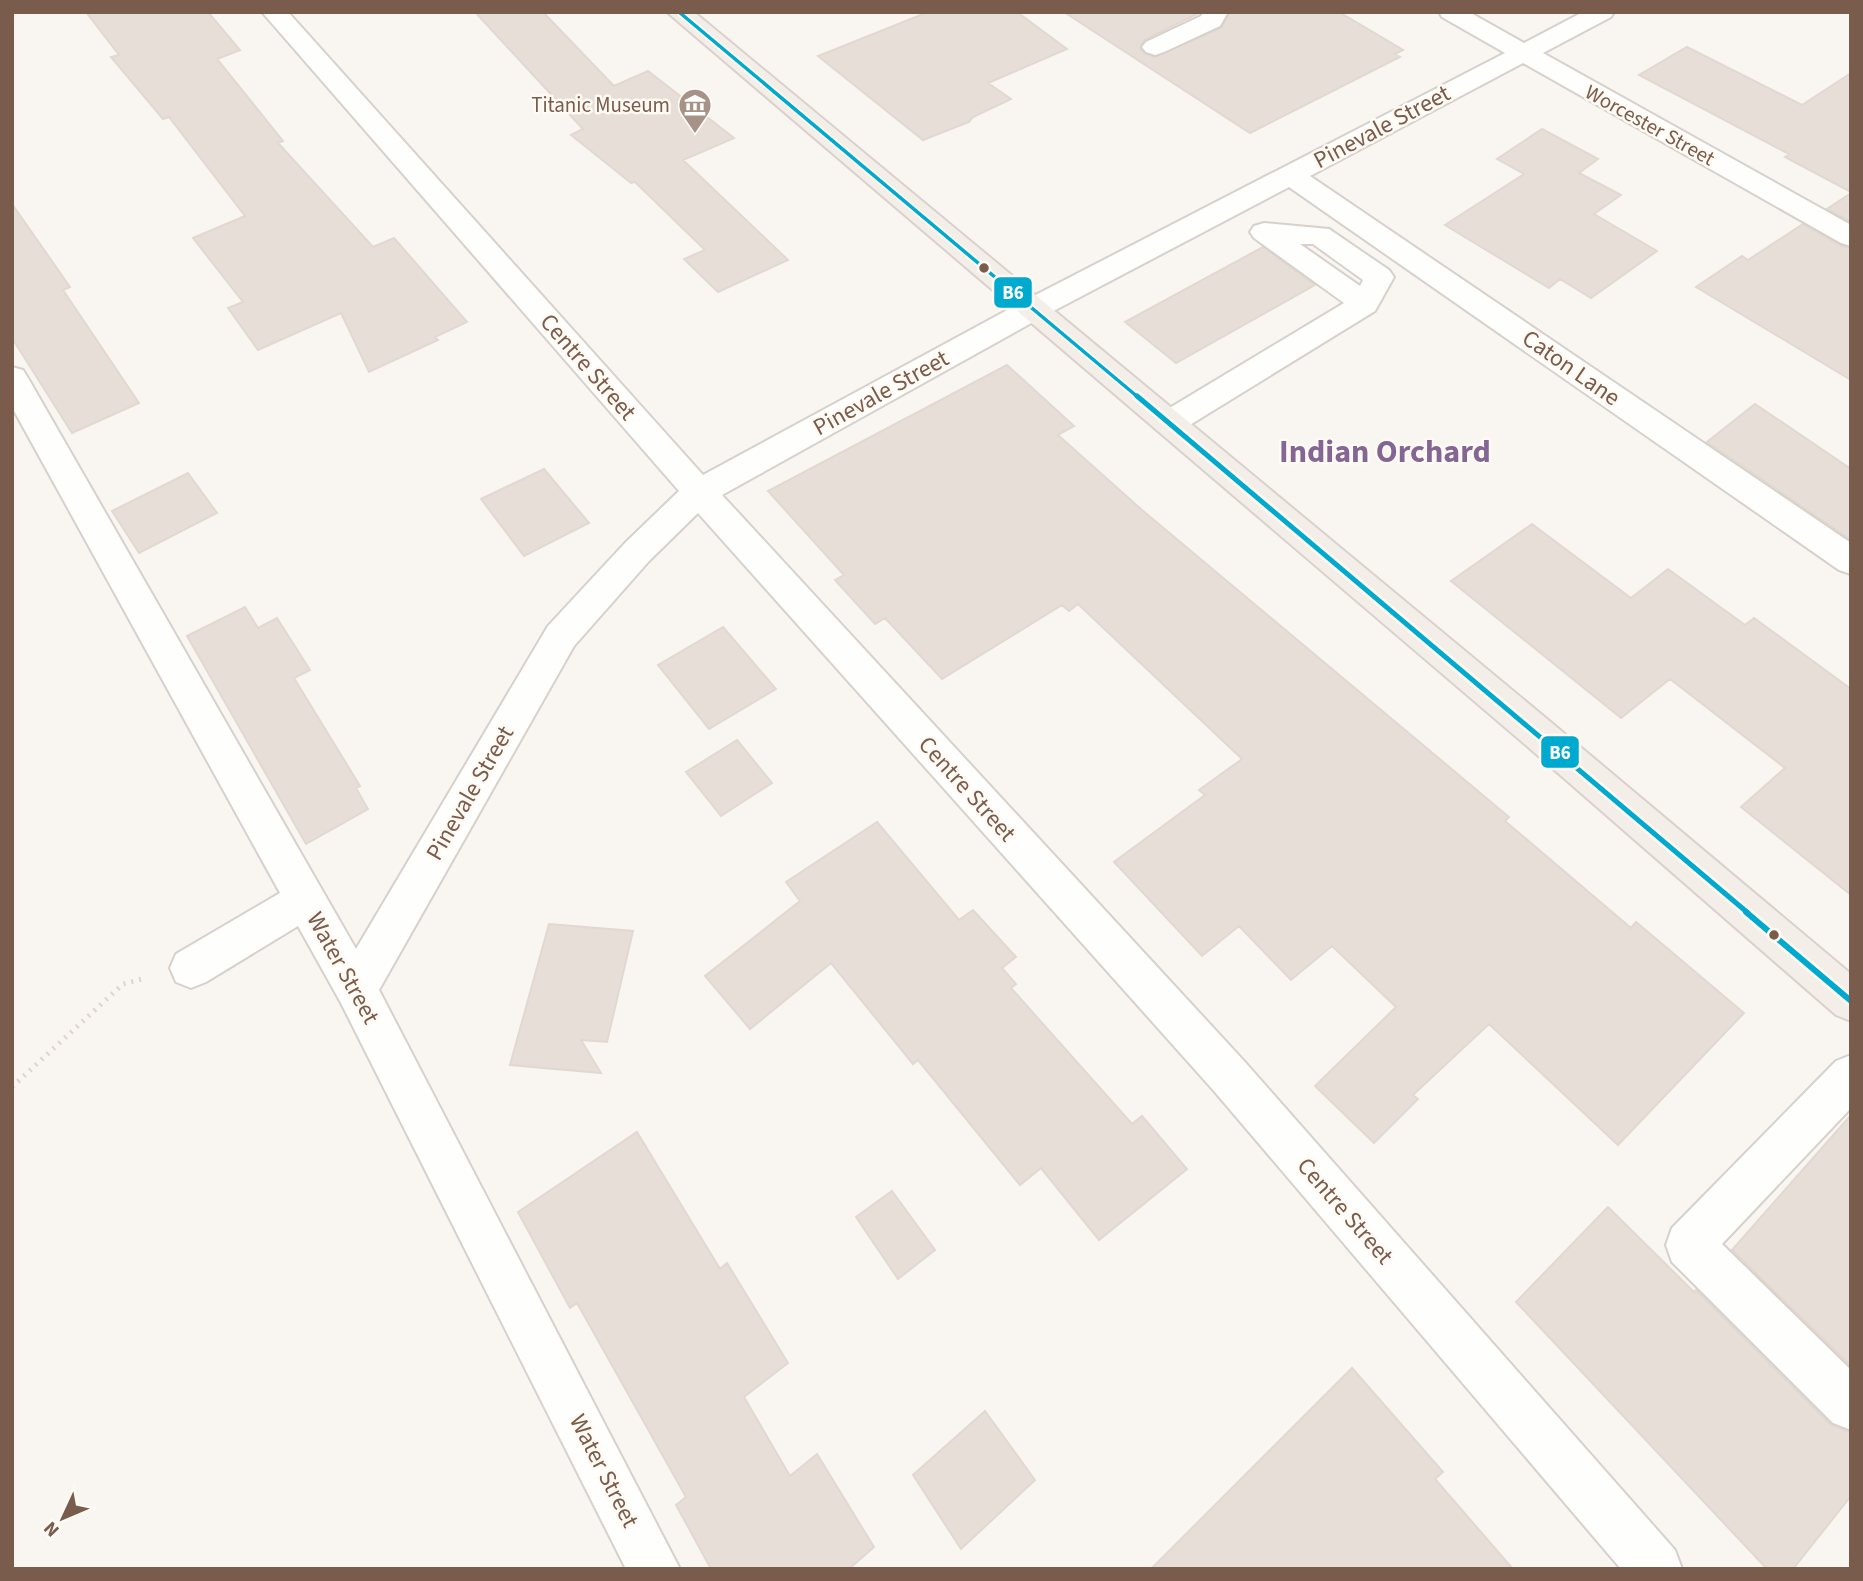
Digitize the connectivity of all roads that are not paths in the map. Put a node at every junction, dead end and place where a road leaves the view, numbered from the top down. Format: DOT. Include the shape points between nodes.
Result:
graph roads {
  1 [pos="274,12"];
  2 [pos="680,12"];
  3 [pos="1216,12"];
  4 [pos="1451,12"];
  5 [pos="1602,12"];
  6 [pos="1155,47"];
  7 [pos="1522,54"];
  8 [pos="1291,175"];
  9 [pos="1231,206"];
  10 [pos="1851,237"];
  11 [pos="1034,309"];
  12 [pos="12,378"];
  13 [pos="1169,423"];
  14 [pos="698,493"];
  15 [pos="1851,561"];
  16 [pos="305,900"];
  17 [pos="191,968"];
  18 [pos="356,989"];
  19 [pos="1851,1000"];
  20 [pos="1851,1076"];
  21 [pos="1851,1405"];
  22 [pos="654,1569"];
  23 [pos="1656,1569"];
  1 -- 14 [label="street, Centre Street"];
  2 -- 11 [label="main road"];
  3 -- 6 [label="street" via="1211,21"];
  4 -- 7 [label="street, Worcester Street"];
  5 -- 7 [label="street, Pinevale Street"];
  7 -- 8 [label="street, Pinevale Street"];
  7 -- 10 [label="street, Worcester Street"];
  8 -- 9 [label="street, Pinevale Street"];
  8 -- 15 [label="street, Caton Lane"];
  9 -- 11 [label="street, Pinevale Street"];
  9 -- 13 [label="street" via="1365,304"];
  11 -- 13 [label="main road"];
  11 -- 14 [label="street, Pinevale Street"];
  12 -- 16 [label="street, Water Street"];
  13 -- 19 [label="main road"];
  14 -- 18 [label="street, Pinevale Street" via="561,636"];
  14 -- 23 [label="street, Centre Street" via="1229,1076"];
  16 -- 17 [label="street"];
  16 -- 18 [label="street, Water Street"];
  18 -- 22 [label="street, Water Street"];
  20 -- 21 [label="street" via="1689,1245"];
}
